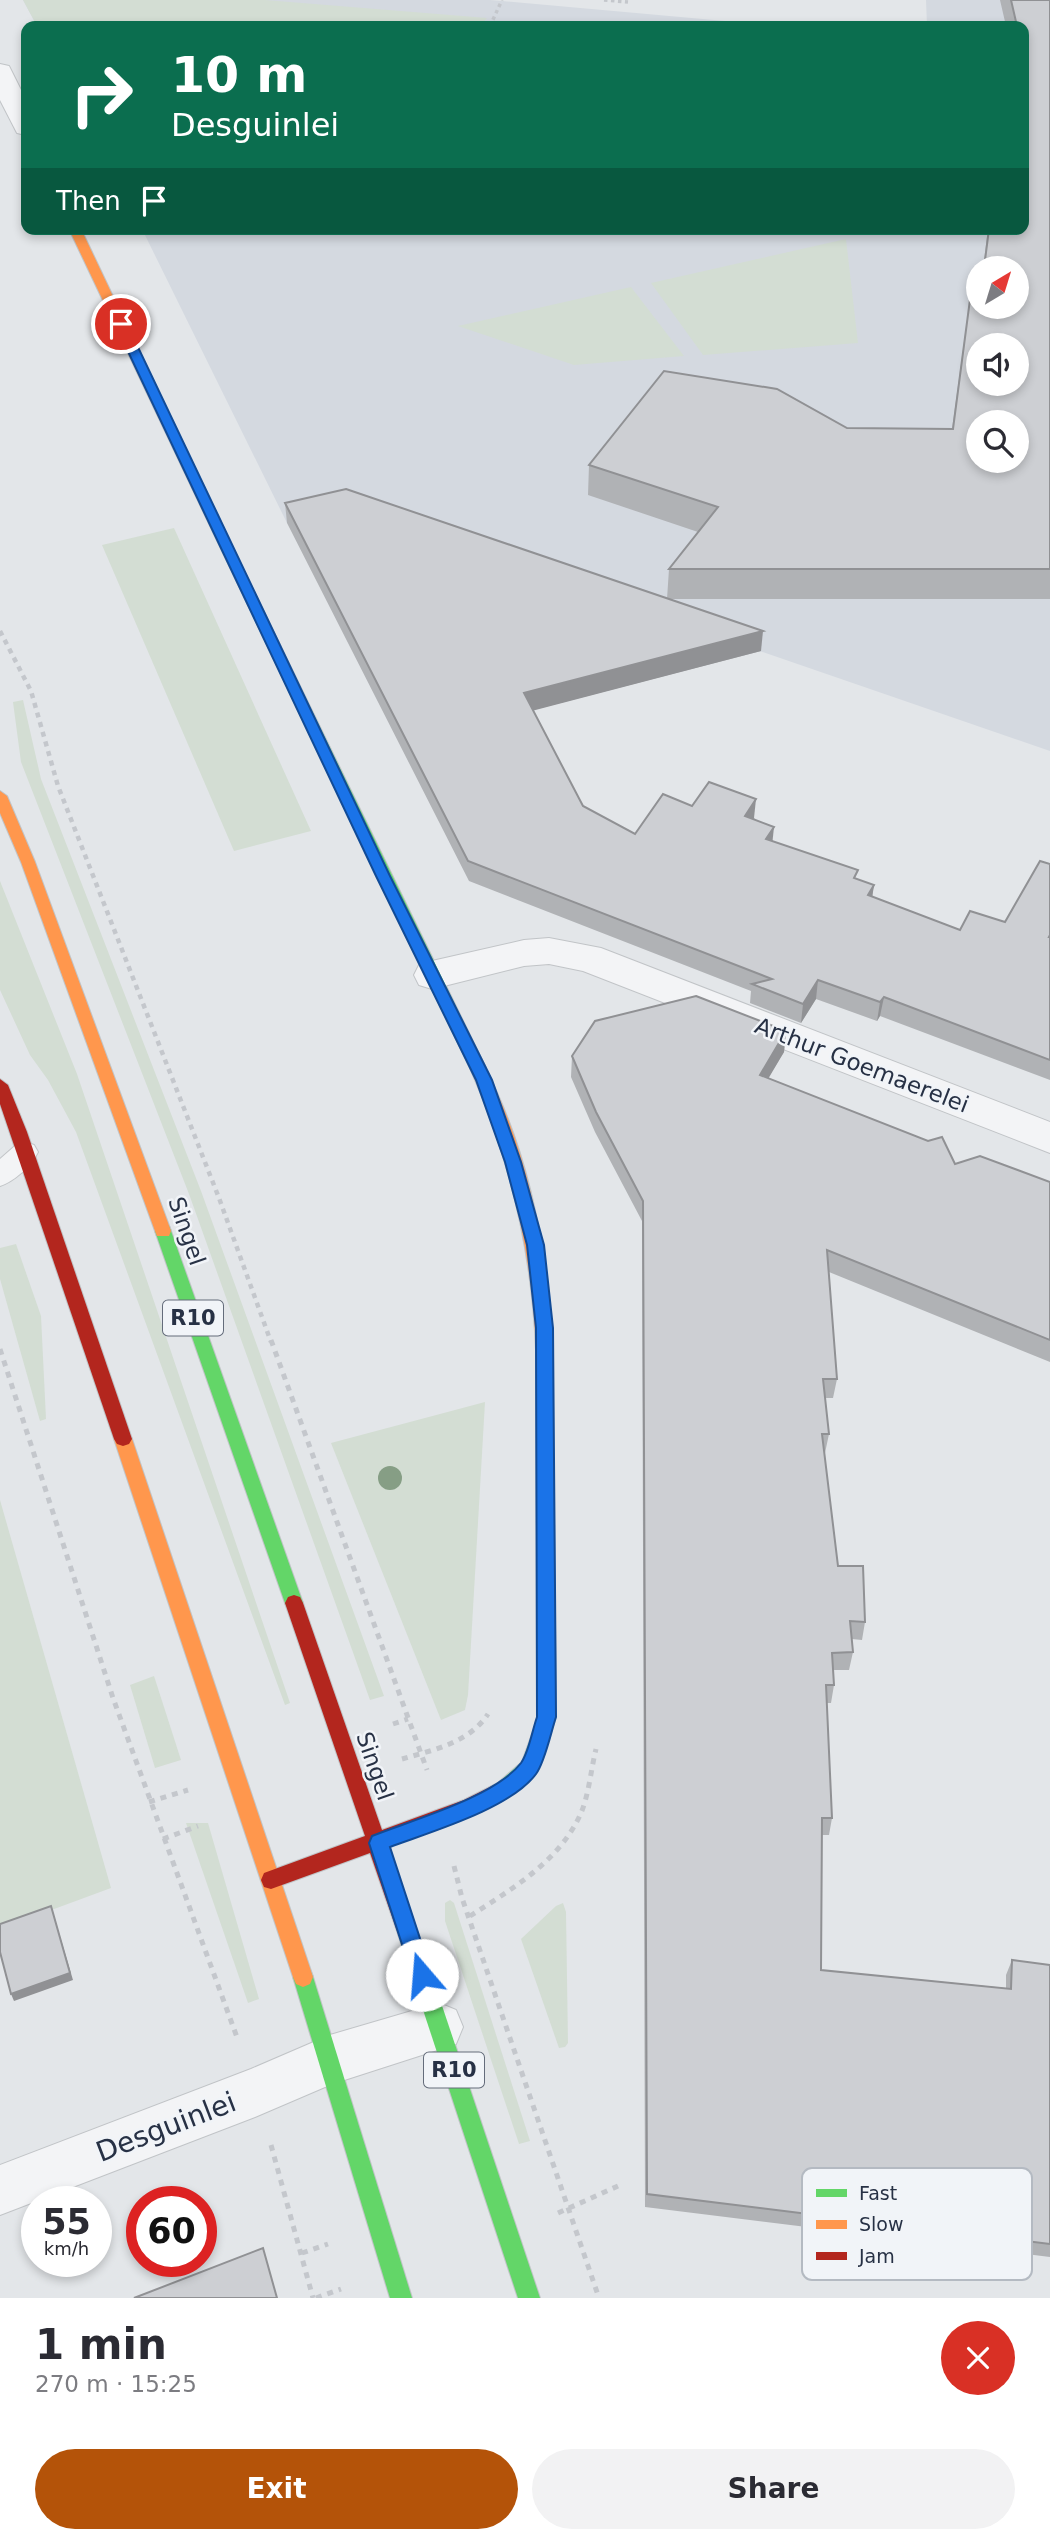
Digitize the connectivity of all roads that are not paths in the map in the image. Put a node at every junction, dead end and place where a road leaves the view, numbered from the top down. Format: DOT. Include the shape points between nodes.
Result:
graph roads {
  1 [pos="0,72"];
  2 [pos="21,116"];
  3 [pos="78,235"];
  4 [pos="0,796"];
  5 [pos="432,975"];
  6 [pos="0,1084"];
  7 [pos="1050,1138"];
  8 [pos="25,1152"];
  9 [pos="0,1175"];
  10 [pos="378,1843"];
  11 [pos="271,1880"];
  12 [pos="439,2027"];
  13 [pos="330,2060"];
  14 [pos="0,2190"];
  15 [pos="401,2298"];
  16 [pos="529,2298"];
  1 -- 2 [label="street"];
  3 -- 5 [label="main road"];
  4 -- 10 [label="main road, Singel / R10" via="128,1135"];
  5 -- 7 [label="street, Arthur Goemaerelei" via="524,953 549,951 588,958"];
  5 -- 10 [label="main road" via="484,1080 535,1245 544,1328 547,1717 529,1768 501,1792"];
  6 -- 8 [label="main road"];
  8 -- 9 [label="lane"];
  8 -- 11 [label="main road"];
  10 -- 11 [label="main road"];
  10 -- 12 [label="main road, R10"];
  11 -- 13 [label="main road"];
  12 -- 13 [label="street, Desguinlei"];
  12 -- 16 [label="main road, R10"];
  13 -- 14 [label="street, Desguinlei"];
  13 -- 15 [label="main road"];
}
